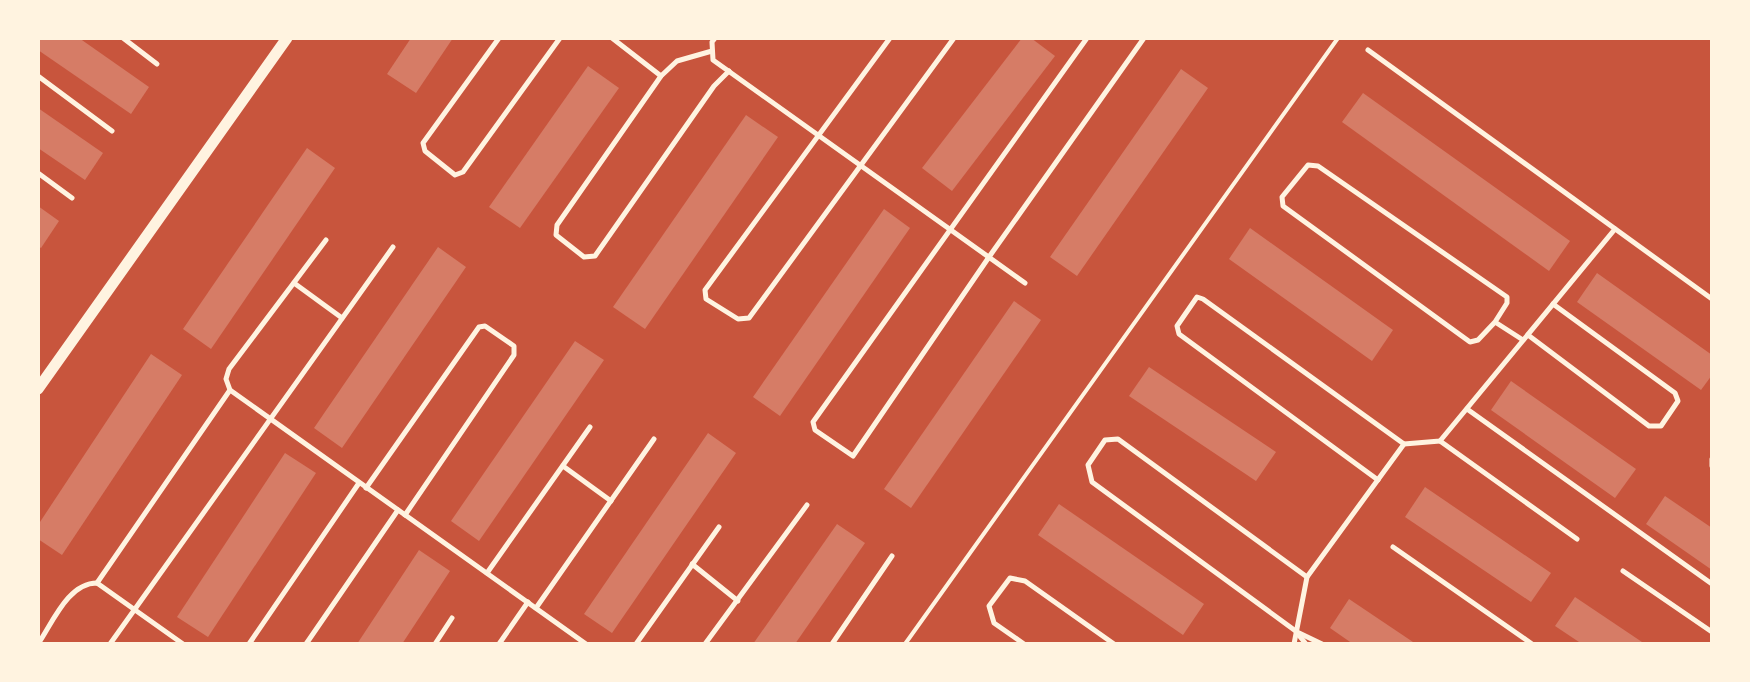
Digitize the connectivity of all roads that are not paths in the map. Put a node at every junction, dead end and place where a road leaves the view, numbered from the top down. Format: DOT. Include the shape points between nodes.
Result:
graph roads {
  1 [pos="123,38"];
  2 [pos="287,38"];
  3 [pos="499,38"];
  4 [pos="560,38"];
  5 [pos="612,38"];
  6 [pos="715,38"];
  7 [pos="890,38"];
  8 [pos="954,38"];
  9 [pos="1087,38"];
  10 [pos="1144,38"];
  11 [pos="1368,50"];
  12 [pos="712,51"];
  13 [pos="157,64"];
  14 [pos="729,71"];
  15 [pos="38,76"];
  16 [pos="661,76"];
  17 [pos="112,131"];
  18 [pos="818,135"];
  19 [pos="861,166"];
  20 [pos="38,173"];
  21 [pos="72,198"];
  22 [pos="950,229"];
  23 [pos="1615,229"];
  24 [pos="326,240"];
  25 [pos="393,247"];
  26 [pos="989,257"];
  27 [pos="294,283"];
  28 [pos="1025,283"];
  29 [pos="1712,299"];
  30 [pos="1553,304"];
  31 [pos="342,318"];
  32 [pos="1495,322"];
  33 [pos="1525,338"];
  34 [pos="38,389"];
  35 [pos="230,390"];
  36 [pos="1467,409"];
  37 [pos="269,418"];
  38 [pos="590,427"];
  39 [pos="654,439"];
  40 [pos="1440,441"];
  41 [pos="1404,444"];
  42 [pos="1712,459"];
  43 [pos="563,466"];
  44 [pos="1712,466"];
  45 [pos="1378,480"];
  46 [pos="359,483"];
  47 [pos="366,488"];
  48 [pos="611,501"];
  49 [pos="807,505"];
  50 [pos="398,510"];
  51 [pos="405,515"];
  52 [pos="719,527"];
  53 [pos="1577,539"];
  54 [pos="1393,547"];
  55 [pos="892,556"];
  56 [pos="692,564"];
  57 [pos="1623,571"];
  58 [pos="487,573"];
  59 [pos="1307,577"];
  60 [pos="97,583"];
  61 [pos="1712,584"];
  62 [pos="738,601"];
  63 [pos="528,602"];
  64 [pos="536,608"];
  65 [pos="134,610"];
  66 [pos="452,618"];
  67 [pos="1297,632"];
  68 [pos="1712,632"];
  69 [pos="38,644"];
  70 [pos="110,644"];
  71 [pos="183,644"];
  72 [pos="249,644"];
  73 [pos="306,644"];
  74 [pos="435,644"];
  75 [pos="499,644"];
  76 [pos="586,644"];
  77 [pos="636,644"];
  78 [pos="705,644"];
  79 [pos="832,644"];
  80 [pos="1024,644"];
  81 [pos="1114,644"];
  82 [pos="1294,644"];
  83 [pos="1306,644"];
  84 [pos="1322,644"];
  85 [pos="1532,644"];
  1 -- 13 [label="lane"];
  2 -- 34 [label="street"];
  3 -- 4 [label="lane" via="423,143 425,151 455,175 463,172"];
  5 -- 16 [label="lane"];
  6 -- 12 [label="lane"];
  7 -- 18 [label="lane"];
  8 -- 19 [label="lane"];
  9 -- 22 [label="lane"];
  10 -- 26 [label="lane"];
  11 -- 23 [label="lane"];
  12 -- 14 [label="lane" via="713,60"];
  12 -- 16 [label="lane" via="677,61"];
  14 -- 16 [label="lane" via="595,256 584,257 556,235 557,225"];
  14 -- 18 [label="lane"];
  15 -- 17 [label="lane"];
  18 -- 19 [label="lane"];
  18 -- 19 [label="lane" via="705,290 706,299 738,319 749,318"];
  19 -- 22 [label="lane"];
  20 -- 21 [label="lane"];
  22 -- 26 [label="lane"];
  22 -- 26 [label="lane" via="813,422 815,430 853,456"];
  23 -- 29 [label="lane"];
  23 -- 30 [label="lane"];
  24 -- 27 [label="lane"];
  25 -- 31 [label="lane"];
  26 -- 28 [label="lane"];
  27 -- 31 [label="lane"];
  27 -- 35 [label="lane" via="229,369"];
  30 -- 33 [label="lane"];
  30 -- 33 [label="lane" via="1675,393 1678,401 1661,426 1649,426"];
  31 -- 37 [label="lane"];
  32 -- 32 [label="lane" via="1507,297 1318,166 1308,165 1282,197 1283,206 1470,342"];
  32 -- 33 [label="lane"];
  33 -- 36 [label="lane"];
  35 -- 37 [label="lane"];
  35 -- 60 [label="lane"];
  36 -- 40 [label="lane"];
  36 -- 61 [label="lane"];
  37 -- 46 [label="lane"];
  37 -- 65 [label="lane"];
  38 -- 43 [label="lane"];
  39 -- 48 [label="lane"];
  40 -- 41 [label="lane"];
  40 -- 53 [label="lane"];
  41 -- 45 [label="lane"];
  41 -- 45 [label="lane" via="1197,297 1177,326 1179,334"];
  42 -- 44 [label="lane"];
  43 -- 48 [label="lane"];
  43 -- 58 [label="lane"];
  45 -- 59 [label="lane"];
  46 -- 47 [label="lane"];
  46 -- 72 [label="lane"];
  47 -- 50 [label="lane"];
  47 -- 51 [label="lane" via="479,327 514,346 514,355"];
  48 -- 64 [label="lane"];
  49 -- 62 [label="lane"];
  50 -- 51 [label="lane"];
  50 -- 73 [label="lane"];
  51 -- 58 [label="lane"];
  52 -- 56 [label="lane"];
  54 -- 85 [label="lane"];
  55 -- 79 [label="lane"];
  56 -- 62 [label="lane"];
  56 -- 77 [label="lane"];
  57 -- 68 [label="lane"];
  58 -- 63 [label="lane"];
  59 -- 67 [label="lane"];
  59 -- 67 [label="lane" via="1118,439 1105,440 1088,465 1092,482"];
  60 -- 65 [label="lane"];
  60 -- 69 [label="lane" via="74,590"];
  62 -- 78 [label="lane"];
  63 -- 64 [label="lane"];
  63 -- 75 [label="lane"];
  64 -- 76 [label="lane"];
  65 -- 70 [label="lane"];
  65 -- 71 [label="lane"];
  66 -- 74 [label="lane"];
  67 -- 82 [label="lane"];
  67 -- 83 [label="lane"];
  67 -- 84 [label="lane"];
  80 -- 81 [label="lane" via="994,623 989,606 1010,578 1025,581"];
}
